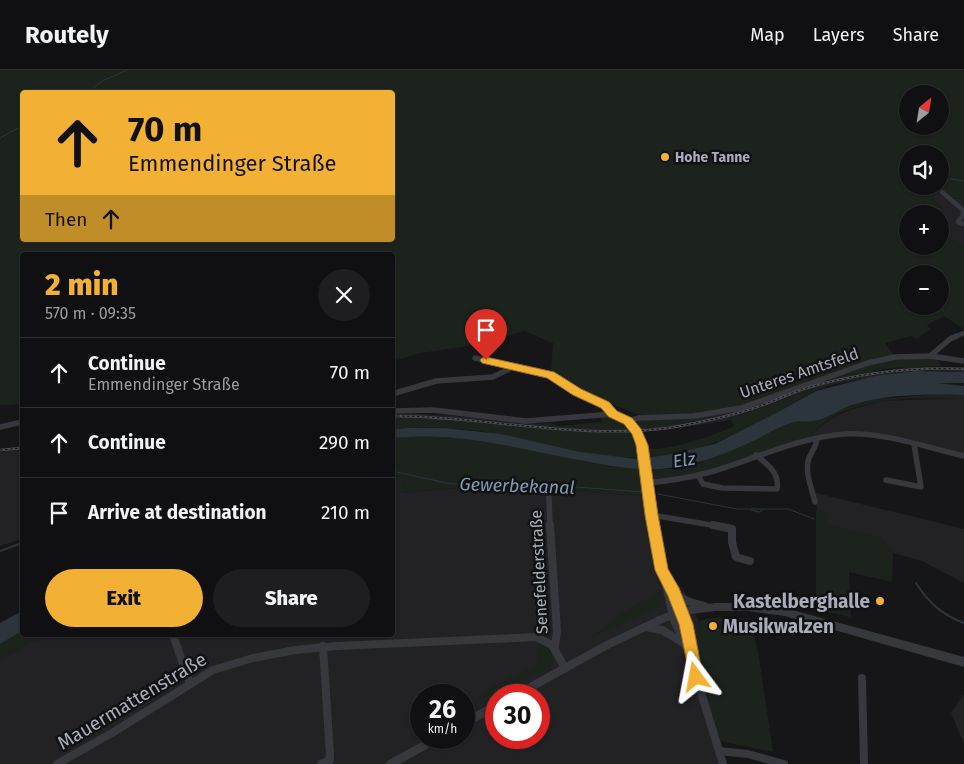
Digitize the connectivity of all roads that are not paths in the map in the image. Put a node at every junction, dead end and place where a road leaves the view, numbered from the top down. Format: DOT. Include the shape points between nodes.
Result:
graph roads {
  1 [pos="946,195"];
  2 [pos="964,224"];
  3 [pos="964,333"];
  4 [pos="930,356"];
  5 [pos="475,358"];
  6 [pos="964,361"];
  7 [pos="510,366"];
  8 [pos="395,393"];
  9 [pos="395,411"];
  10 [pos="613,414"];
  11 [pos="628,421"];
  12 [pos="20,422"];
  13 [pos="0,427"];
  14 [pos="817,439"];
  15 [pos="914,444"];
  16 [pos="756,455"];
  17 [pos="964,456"];
  18 [pos="698,475"];
  19 [pos="886,480"];
  20 [pos="646,481"];
  21 [pos="549,497"];
  22 [pos="815,502"];
  23 [pos="651,515"];
  24 [pos="750,561"];
  25 [pos="665,579"];
  26 [pos="674,593"];
  27 [pos="710,608"];
  28 [pos="677,614"];
  29 [pos="643,627"];
  30 [pos="174,637"];
  31 [pos="682,642"];
  32 [pos="323,646"];
  33 [pos="555,646"];
  34 [pos="691,657"];
  35 [pos="964,662"];
  36 [pos="565,668"];
  37 [pos="862,678"];
  38 [pos="190,684"];
  39 [pos="536,684"];
  40 [pos="418,749"];
  41 [pos="719,751"];
  42 [pos="330,763"];
  43 [pos="57,764"];
  44 [pos="321,764"];
  45 [pos="390,764"];
  46 [pos="723,764"];
  47 [pos="784,764"];
  48 [pos="864,764"];
  1 -- 2 [label="street" via="961,206 964,212 958,222"];
  3 -- 4 [label="street" via="950,339"];
  4 -- 6 [label="street, Unteres Amtsfeld"];
  4 -- 11 [label="street, Unteres Amtsfeld" via="895,357 868,363 741,408 694,416"];
  5 -- 7 [label="street"];
  7 -- 8 [label="street" via="493,377 436,381"];
  7 -- 10 [label="street" via="550,375 605,405"];
  9 -- 10 [label="street" via="433,410 526,421"];
  10 -- 11 [label="street"];
  11 -- 20 [label="street" via="637,432 642,447"];
  12 -- 13 [label="street"];
  14 -- 15 [label="street" via="858,433"];
  14 -- 16 [label="street"];
  14 -- 22 [label="street" via="817,447 808,459"];
  15 -- 17 [label="street"];
  15 -- 19 [label="street" via="921,487"];
  16 -- 18 [label="street"];
  16 -- 18 [label="street" via="777,476 777,489 722,488 703,484"];
  18 -- 20 [label="street"];
  20 -- 23 [label="street"];
  21 -- 33 [label="street, Senefelderstraße" via="557,631"];
  23 -- 24 [label="street" via="732,529 736,557"];
  23 -- 25 [label="street"];
  25 -- 26 [label="street"];
  25 -- 28 [label="street" via="669,605"];
  26 -- 27 [label="street"];
  26 -- 28 [label="street"];
  27 -- 28 [label="street"];
  27 -- 35 [label="street" via="738,606 785,612"];
  28 -- 29 [label="street"];
  28 -- 31 [label="street"];
  28 -- 34 [label="street" via="686,624"];
  29 -- 31 [label="street" via="662,630"];
  29 -- 36 [label="street"];
  30 -- 38 [label="street"];
  31 -- 34 [label="street"];
  32 -- 33 [label="street, Mauermattenstraße" via="536,637"];
  32 -- 38 [label="street, Mauermattenstraße" via="227,664"];
  32 -- 42 [label="street"];
  33 -- 36 [label="street"];
  34 -- 41 [label="street"];
  36 -- 39 [label="street"];
  37 -- 48 [label="street"];
  38 -- 43 [label="street, Mauermattenstraße"];
  40 -- 45 [label="street"];
  41 -- 46 [label="street"];
  41 -- 47 [label="street" via="748,754"];
  42 -- 44 [label="street"];
}
